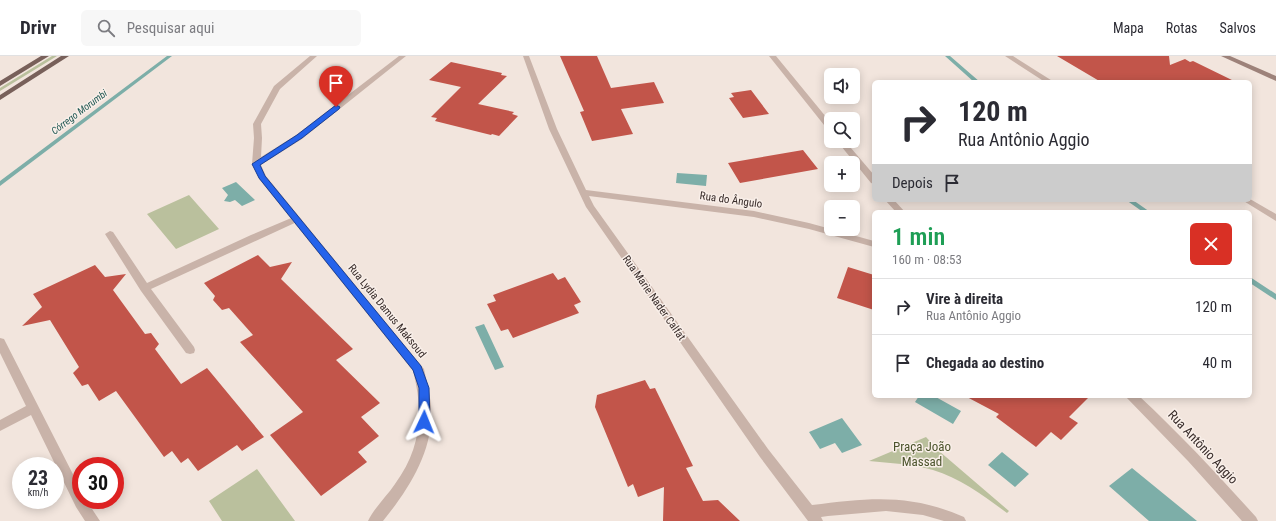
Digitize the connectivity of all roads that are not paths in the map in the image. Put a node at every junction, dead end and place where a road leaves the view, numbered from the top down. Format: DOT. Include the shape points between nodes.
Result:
graph roads {
  1 [pos="46,56"];
  2 [pos="66,56"];
  3 [pos="314,56"];
  4 [pos="403,56"];
  5 [pos="526,56"];
  6 [pos="772,56"];
  7 [pos="1008,56"];
  8 [pos="1224,56"];
  9 [pos="1276,79"];
  10 [pos="1047,80"];
  11 [pos="0,84"];
  12 [pos="0,98"];
  13 [pos="824,119"];
  14 [pos="848,148"];
  15 [pos="256,164"];
  16 [pos="872,178"];
  17 [pos="582,192"];
  18 [pos="891,202"];
  19 [pos="1249,202"];
  20 [pos="899,210"];
  21 [pos="1276,218"];
  22 [pos="296,219"];
  23 [pos="110,234"];
  24 [pos="872,243"];
  25 [pos="145,288"];
  26 [pos="0,342"];
  27 [pos="190,350"];
  28 [pos="1133,398"];
  29 [pos="34,407"];
  30 [pos="0,426"];
  31 [pos="813,517"];
  32 [pos="93,521"];
  33 [pos="375,521"];
  34 [pos="959,521"];
  35 [pos="1251,521"];
  1 -- 11 [label="main road"];
  2 -- 12 [label="main road"];
  3 -- 15 [label="street" via="277,88 257,124"];
  4 -- 15 [label="street" via="299,137"];
  5 -- 17 [label="street, Rua Marie Nader Calfat" via="553,129"];
  6 -- 13 [label="street"];
  7 -- 10 [label="street"];
  8 -- 9 [label="main road"];
  14 -- 16 [label="street"];
  15 -- 22 [label="street, Rua Lydia Damus Maksoud" via="262,177"];
  17 -- 24 [label="street, Rua do Ângulo" via="754,214"];
  17 -- 31 [label="street, Rua Marie Nader Calfat" via="660,308"];
  18 -- 20 [label="street"];
  19 -- 21 [label="street"];
  22 -- 25 [label="street"];
  22 -- 33 [label="street, Rua Lydia Damus Maksoud" via="418,369 424,388 424,435 412,468 392,501"];
  23 -- 25 [label="street"];
  25 -- 27 [label="street"];
  26 -- 29 [label="street"];
  28 -- 35 [label="street, Rua Antônio Aggio"];
  29 -- 30 [label="street"];
  29 -- 32 [label="street" via="81,503"];
  31 -- 34 [label="street" via="846,507 919,506"];
}
